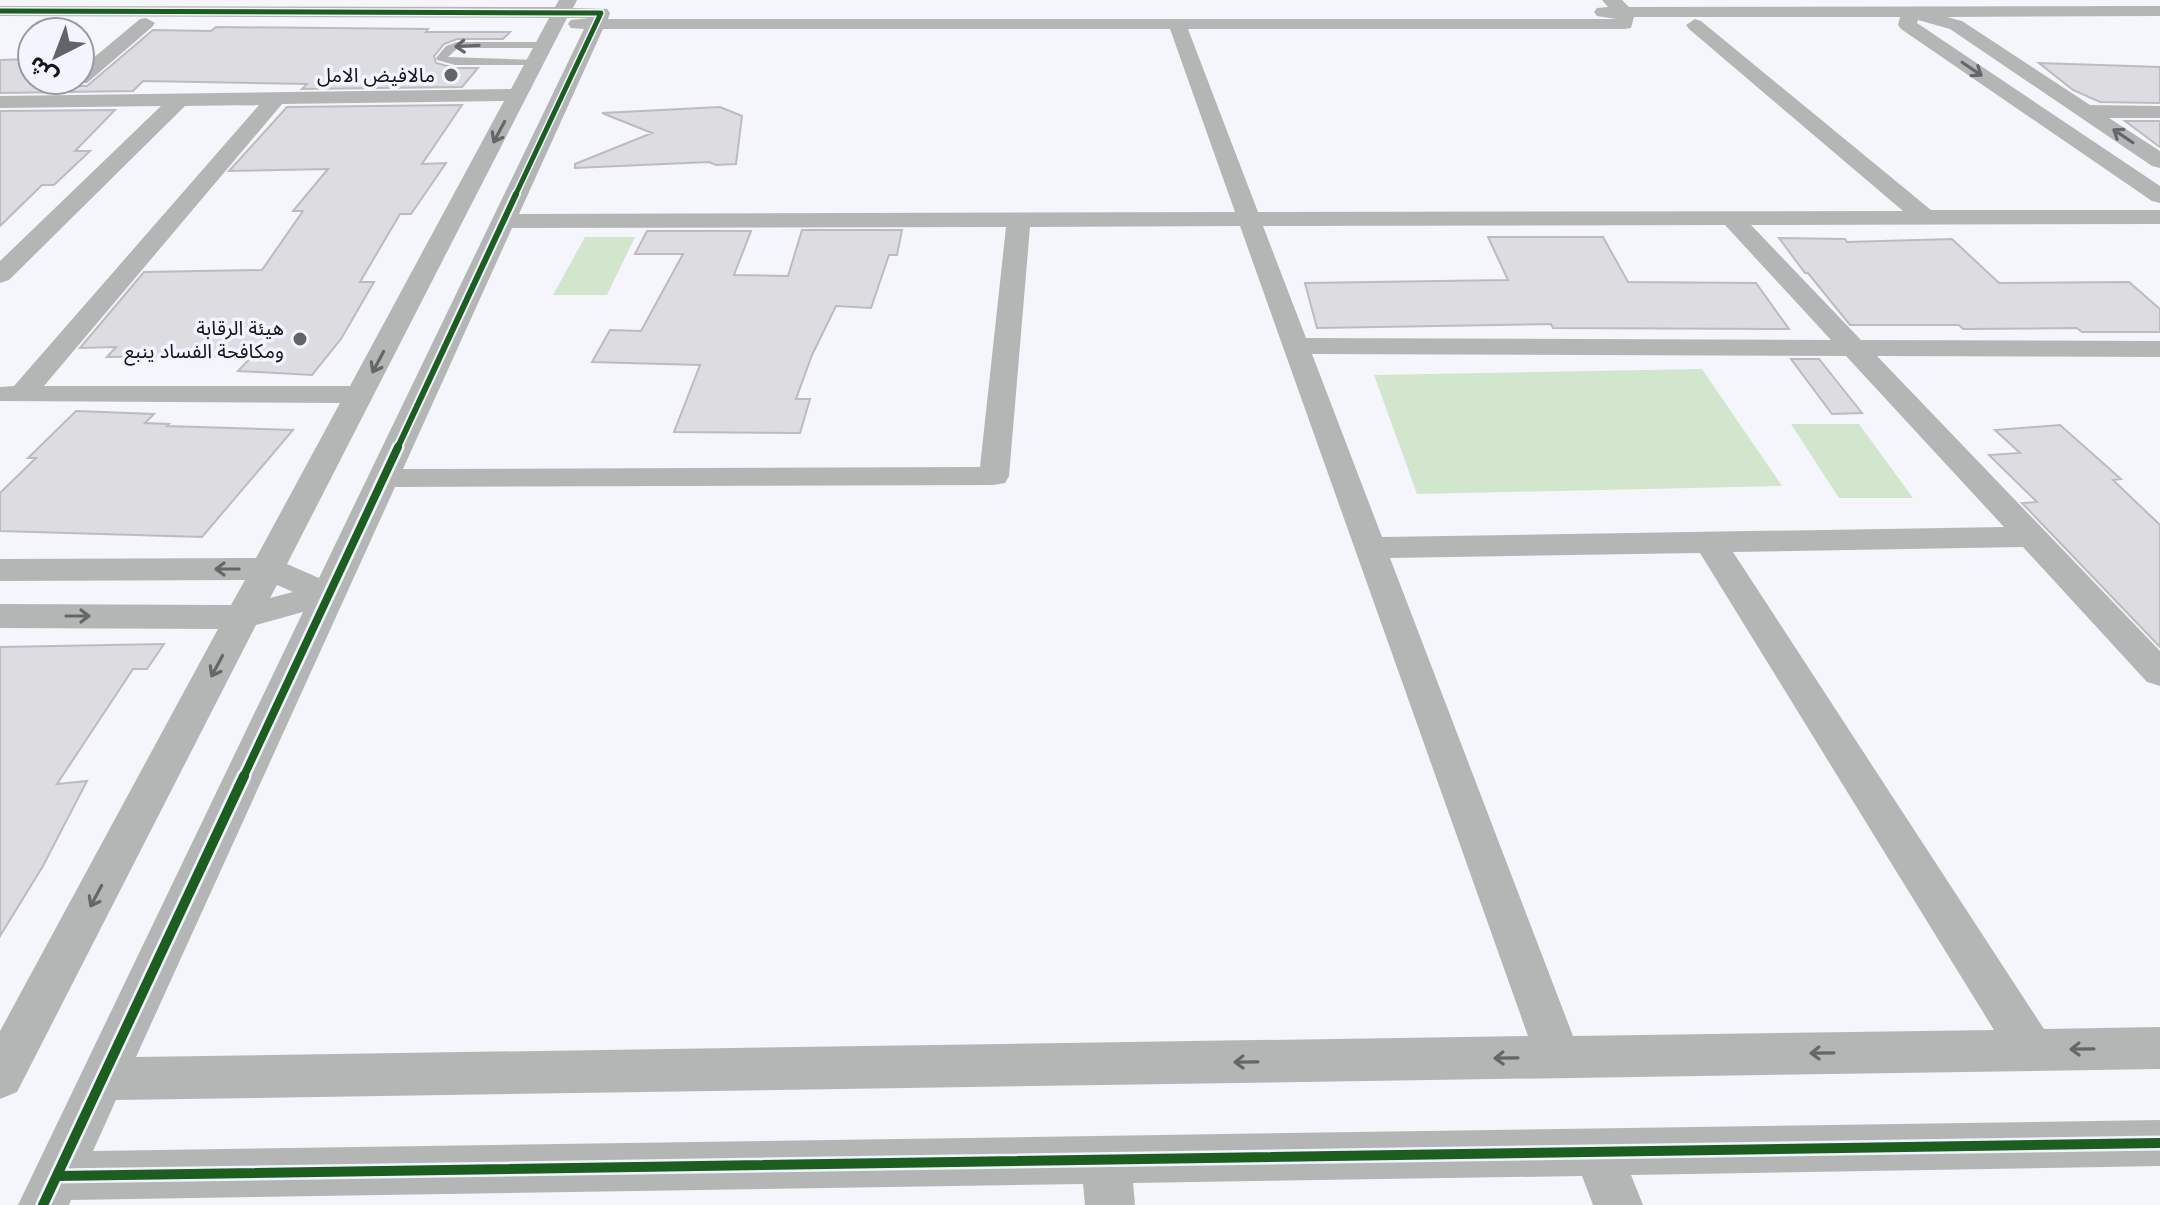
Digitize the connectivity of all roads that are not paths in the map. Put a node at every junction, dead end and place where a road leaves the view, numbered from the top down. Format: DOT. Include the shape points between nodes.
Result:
graph roads {
  1 [pos="1042,6"];
  2 [pos="0,11"];
  3 [pos="2160,11"];
  4 [pos="1620,12"];
  5 [pos="601,13"];
  6 [pos="1909,18"];
  7 [pos="0,23"];
  8 [pos="146,23"];
  9 [pos="1177,24"];
  10 [pos="1695,25"];
  11 [pos="1956,25"];
  12 [pos="2160,25"];
  13 [pos="553,29"];
  14 [pos="497,45"];
  15 [pos="486,62"];
  16 [pos="96,66"];
  17 [pos="519,95"];
  18 [pos="61,96"];
  19 [pos="276,98"];
  20 [pos="179,100"];
  21 [pos="0,102"];
  22 [pos="54,102"];
  23 [pos="2086,111"];
  24 [pos="2160,112"];
  25 [pos="2160,161"];
  26 [pos="2160,196"];
  27 [pos="1925,217"];
  28 [pos="2160,217"];
  29 [pos="1731,218"];
  30 [pos="1249,219"];
  31 [pos="1019,220"];
  32 [pos="503,221"];
  33 [pos="0,275"];
  34 [pos="1296,346"];
  35 [pos="1853,348"];
  36 [pos="2128,349"];
  37 [pos="2160,349"];
  38 [pos="2160,375"];
  39 [pos="11,394"];
  40 [pos="360,395"];
  41 [pos="383,478"];
  42 [pos="2031,537"];
  43 [pos="1710,542"];
  44 [pos="1370,548"];
  45 [pos="268,569"];
  46 [pos="0,570"];
  47 [pos="328,594"];
  48 [pos="0,616"];
  49 [pos="243,617"];
  50 [pos="2160,673"];
  51 [pos="2160,1048"];
  52 [pos="2032,1050"];
  53 [pos="1558,1057"];
  54 [pos="0,1077"];
  55 [pos="102,1079"];
  56 [pos="2160,1143"];
  57 [pos="1598,1152"];
  58 [pos="1108,1182"];
  59 [pos="50,1190"];
  60 [pos="1618,1205"];
  1 -- 4 [label="street"];
  1 -- 5 [label="street"];
  2 -- 13 [label="street"];
  3 -- 6 [label="street"];
  4 -- 6 [label="street"];
  4 -- 9 [label="street"];
  4 -- 10 [label="street"];
  5 -- 9 [label="street"];
  5 -- 13 [label="street"];
  5 -- 32 [label="street"];
  6 -- 10 [label="street"];
  6 -- 11 [label="street"];
  6 -- 26 [label="street, one-way"];
  7 -- 8 [label="street"];
  8 -- 13 [label="street"];
  8 -- 16 [label="street"];
  9 -- 30 [label="street"];
  10 -- 27 [label="street"];
  11 -- 12 [label="street"];
  11 -- 23 [label="street"];
  13 -- 14 [label="lane"];
  13 -- 15 [label="lane"];
  13 -- 17 [label="street"];
  14 -- 15 [label="lane"];
  14 -- 15 [label="lane, one-way" via="457,45 441,58"];
  17 -- 19 [label="street"];
  17 -- 40 [label="street, one-way"];
  18 -- 22 [label="street"];
  19 -- 20 [label="street"];
  19 -- 39 [label="street"];
  20 -- 22 [label="street"];
  20 -- 33 [label="street"];
  21 -- 22 [label="street"];
  23 -- 24 [label="street"];
  25 -- 23 [label="street, one-way"];
  27 -- 28 [label="street"];
  27 -- 29 [label="street"];
  29 -- 30 [label="street"];
  29 -- 35 [label="street"];
  30 -- 31 [label="street"];
  30 -- 34 [label="street"];
  31 -- 32 [label="street"];
  31 -- 41 [label="street" via="994,476"];
  32 -- 41 [label="street"];
  34 -- 35 [label="street"];
  34 -- 44 [label="street"];
  35 -- 36 [label="street"];
  35 -- 42 [label="street"];
  36 -- 37 [label="street"];
  36 -- 38 [label="street"];
  39 -- 40 [label="street"];
  40 -- 45 [label="street"];
  41 -- 47 [label="street"];
  42 -- 43 [label="street"];
  42 -- 50 [label="street"];
  43 -- 44 [label="street"];
  43 -- 52 [label="street"];
  44 -- 53 [label="street"];
  45 -- 46 [label="street, one-way"];
  45 -- 47 [label="street"];
  45 -- 49 [label="street"];
  47 -- 49 [label="street"];
  47 -- 55 [label="street"];
  48 -- 49 [label="street, one-way"];
  49 -- 54 [label="street, one-way"];
  51 -- 52 [label="street, one-way"];
  52 -- 53 [label="street, one-way"];
  53 -- 55 [label="street, one-way"];
  55 -- 59 [label="street"];
  56 -- 57 [label="street"];
  57 -- 58 [label="street"];
  57 -- 60 [label="street"];
  58 -- 59 [label="street"];
}
